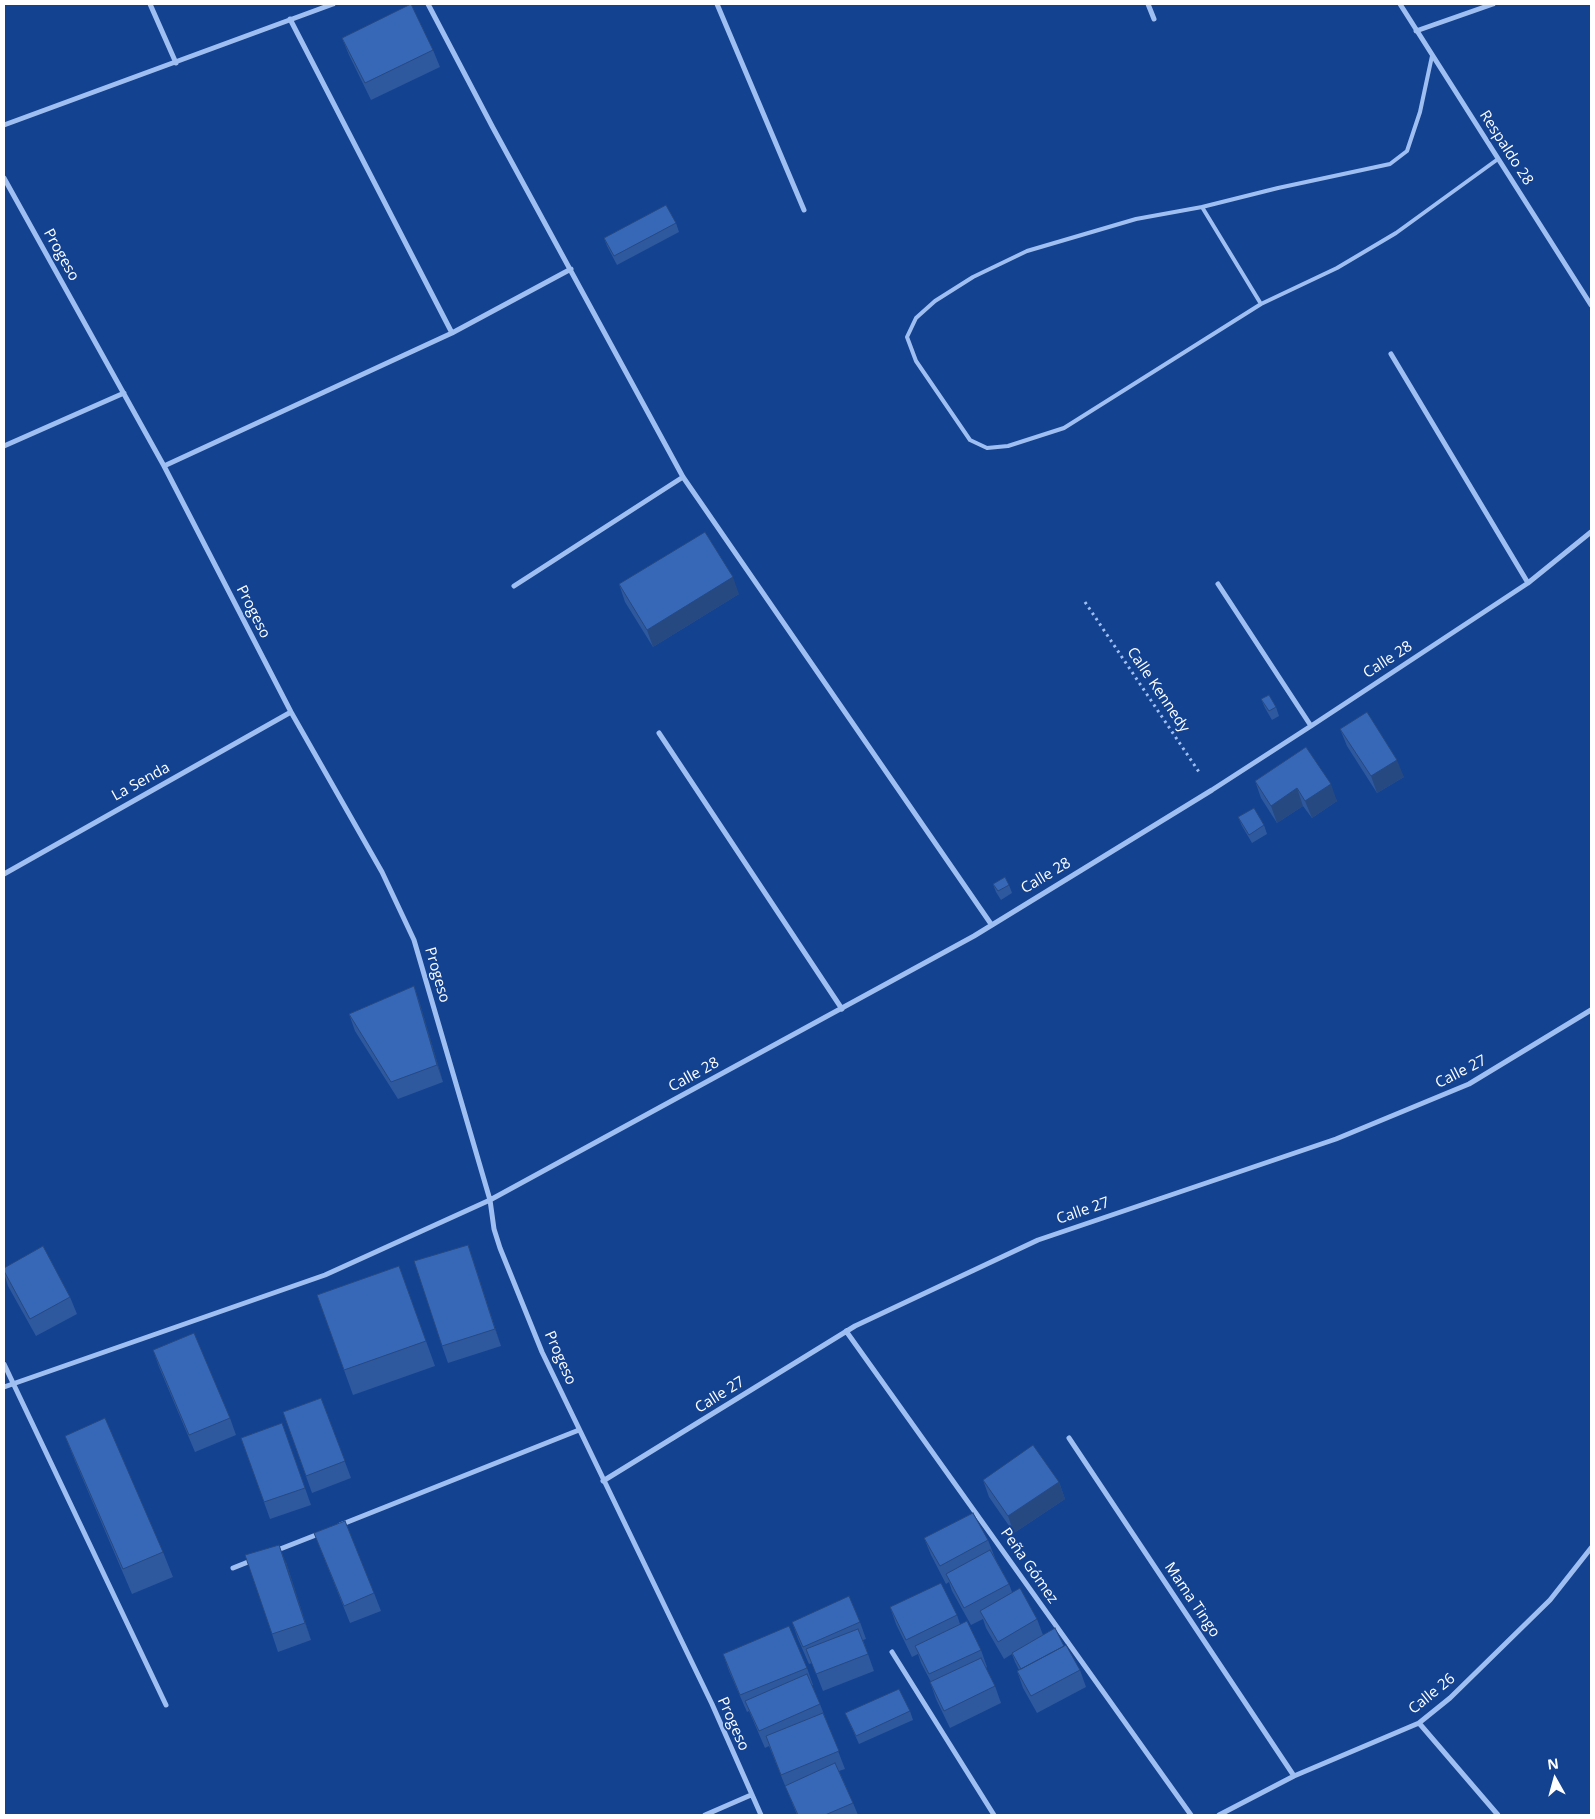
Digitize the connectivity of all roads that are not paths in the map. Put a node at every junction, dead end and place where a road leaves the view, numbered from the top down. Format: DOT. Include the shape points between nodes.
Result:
graph roads {
  1 [pos="150,4"];
  2 [pos="333,4"];
  3 [pos="428,4"];
  4 [pos="717,4"];
  5 [pos="1148,4"];
  6 [pos="1400,4"];
  7 [pos="1493,4"];
  8 [pos="290,19"];
  9 [pos="1154,20"];
  10 [pos="1416,31"];
  11 [pos="1432,56"];
  12 [pos="176,63"];
  13 [pos="4,125"];
  14 [pos="1498,160"];
  15 [pos="4,178"];
  16 [pos="1202,207"];
  17 [pos="804,210"];
  18 [pos="571,269"];
  19 [pos="1261,304"];
  20 [pos="1591,305"];
  21 [pos="452,333"];
  22 [pos="1390,354"];
  23 [pos="124,393"];
  24 [pos="4,446"];
  25 [pos="164,466"];
  26 [pos="683,477"];
  27 [pos="1591,532"];
  28 [pos="1528,583"];
  29 [pos="1218,584"];
  30 [pos="514,586"];
  31 [pos="291,712"];
  32 [pos="1311,726"];
  33 [pos="659,733"];
  34 [pos="4,874"];
  35 [pos="991,924"];
  36 [pos="842,1009"];
  37 [pos="1591,1010"];
  38 [pos="490,1200"];
  39 [pos="846,1330"];
  40 [pos="4,1364"];
  41 [pos="14,1383"];
  42 [pos="4,1387"];
  43 [pos="579,1430"];
  44 [pos="1069,1438"];
  45 [pos="603,1482"];
  46 [pos="333,1528"];
  47 [pos="324,1532"];
  48 [pos="1591,1548"];
  49 [pos="269,1554"];
  50 [pos="260,1557"];
  51 [pos="233,1568"];
  52 [pos="892,1652"];
  53 [pos="166,1705"];
  54 [pos="1419,1723"];
  55 [pos="1294,1776"];
  56 [pos="751,1795"];
  57 [pos="705,1815"];
  58 [pos="762,1815"];
  59 [pos="994,1815"];
  60 [pos="1191,1815"];
  61 [pos="1219,1815"];
  62 [pos="1498,1815"];
  1 -- 12 [label="street"];
  2 -- 8 [label="street"];
  3 -- 18 [label="street"];
  4 -- 17 [label="street"];
  5 -- 9 [label="street"];
  6 -- 10 [label="street, Respaldo 28"];
  7 -- 10 [label="street"];
  8 -- 12 [label="street"];
  8 -- 21 [label="street"];
  10 -- 11 [label="street, Respaldo 28"];
  11 -- 14 [label="street, Respaldo 28"];
  11 -- 16 [label="lane" via="1420,112 1407,151 1390,164"];
  12 -- 13 [label="street"];
  14 -- 19 [label="lane" via="1396,233 1337,268"];
  14 -- 20 [label="street, Respaldo 28"];
  15 -- 23 [label="street, Progeso"];
  16 -- 19 [label="lane"];
  16 -- 19 [label="lane" via="1136,219 1079,235 1027,251 972,277 916,318 907,337 916,361 970,440 987,448 1008,446 1064,428"];
  18 -- 21 [label="street"];
  18 -- 26 [label="street"];
  21 -- 25 [label="street"];
  22 -- 28 [label="street"];
  23 -- 24 [label="street"];
  23 -- 25 [label="street, Progeso"];
  25 -- 31 [label="street, Progeso"];
  26 -- 30 [label="street"];
  26 -- 35 [label="street"];
  27 -- 28 [label="street, Calle 28"];
  28 -- 32 [label="street, Calle 28"];
  29 -- 32 [label="street"];
  31 -- 34 [label="street, La Senda"];
  31 -- 38 [label="street, Progeso" via="382,872 414,940"];
  32 -- 35 [label="street, Calle 28"];
  33 -- 36 [label="street"];
  35 -- 36 [label="street, Calle 28"];
  36 -- 38 [label="street, Calle 28"];
  37 -- 39 [label="street, Calle 27" via="1469,1084 1336,1140 1038,1240"];
  38 -- 41 [label="street, Calle 28" via="325,1274"];
  38 -- 43 [label="street, Progeso" via="500,1248 542,1352"];
  39 -- 45 [label="street, Calle 27"];
  39 -- 60 [label="street, Peña Gómez"];
  40 -- 41 [label="street"];
  41 -- 42 [label="street, Calle 28"];
  41 -- 53 [label="street"];
  43 -- 45 [label="street, Progeso"];
  43 -- 46 [label="street"];
  44 -- 55 [label="street, Mama Tingo"];
  45 -- 56 [label="street, Progeso" via="712,1704"];
  47 -- 49 [label="street"];
  48 -- 54 [label="street, Calle 26" via="1550,1600 1450,1698"];
  50 -- 51 [label="street"];
  52 -- 59 [label="street"];
  54 -- 55 [label="street, Calle 26"];
  54 -- 62 [label="street"];
  55 -- 61 [label="street, Calle 26"];
  56 -- 57 [label="street"];
  56 -- 58 [label="street, Progeso"];
}
